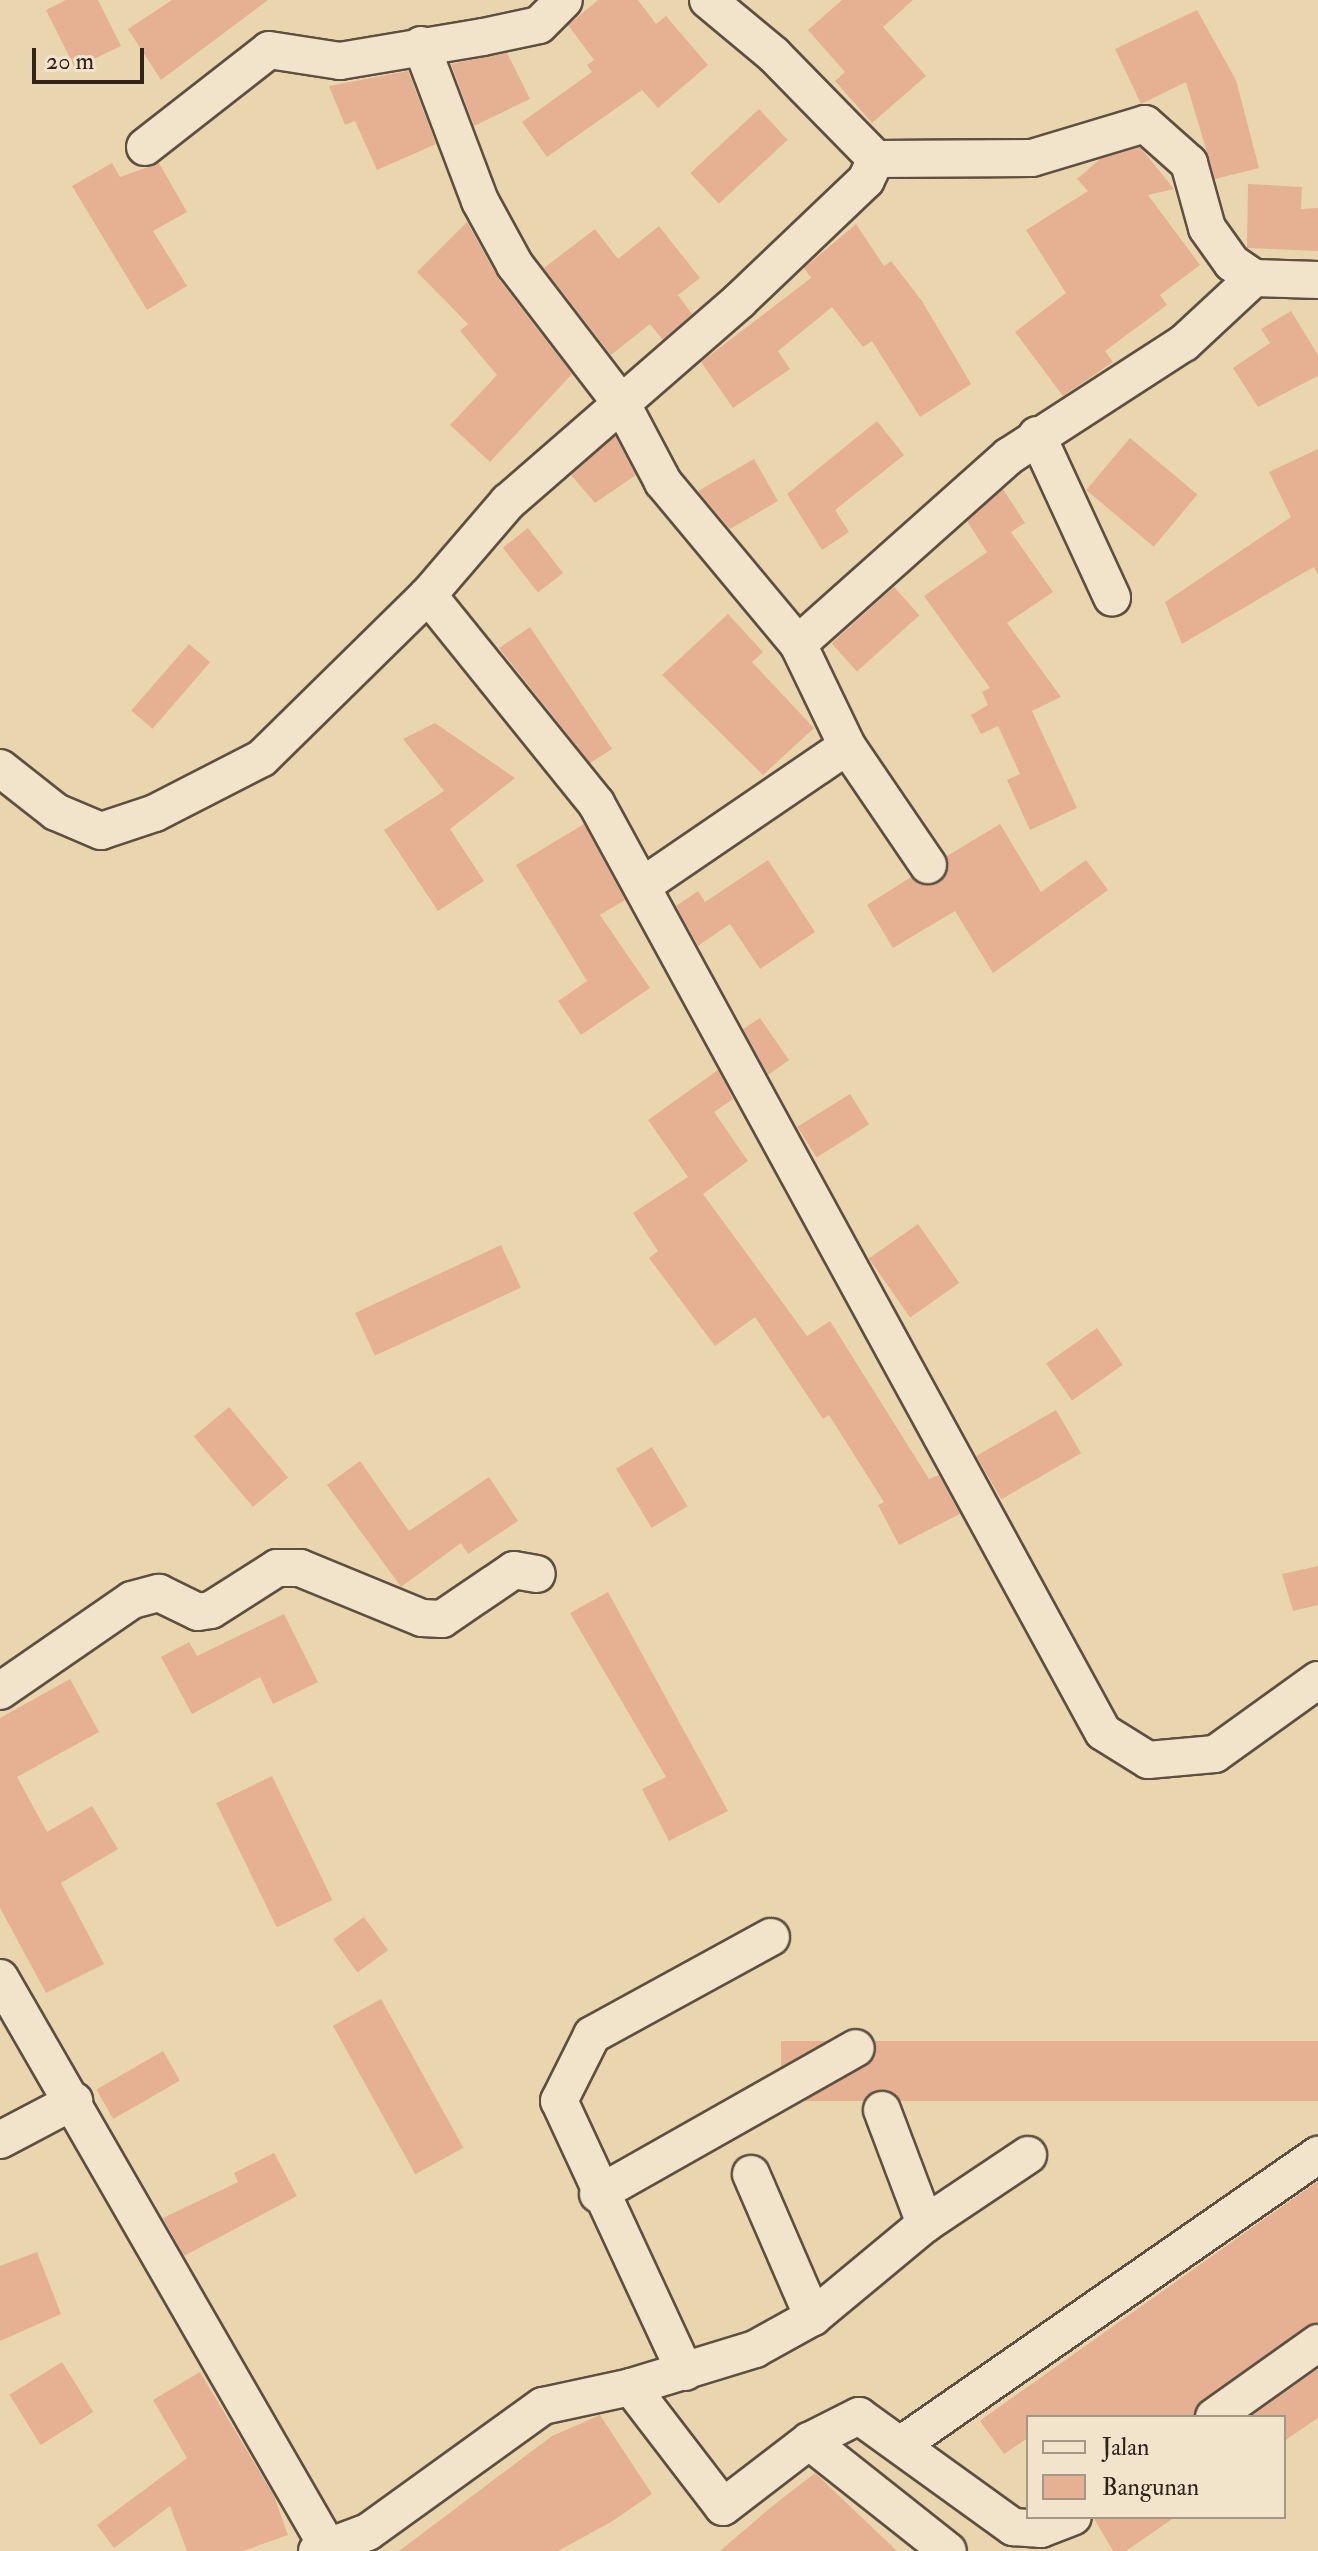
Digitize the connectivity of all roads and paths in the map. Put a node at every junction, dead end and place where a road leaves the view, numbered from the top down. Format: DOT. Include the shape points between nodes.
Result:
graph roads {
  1 [pos="564,0"];
  2 [pos="708,0"];
  3 [pos="421,45"];
  4 [pos="145,147"];
  5 [pos="876,159"];
  6 [pos="1254,278"];
  7 [pos="1318,280"];
  8 [pos="623,406"];
  9 [pos="1037,435"];
  10 [pos="428,595"];
  11 [pos="1112,597"];
  12 [pos="798,644"];
  13 [pos="847,746"];
  14 [pos="0,768"];
  15 [pos="928,865"];
  16 [pos="642,886"];
  17 [pos="537,1574"];
  18 [pos="1318,1680"];
  19 [pos="0,1691"];
  20 [pos="771,1937"];
  21 [pos="0,1978"];
  22 [pos="856,2048"];
  23 [pos="74,2101"];
  24 [pos="882,2110"];
  25 [pos="0,2140"];
  26 [pos="1028,2155"];
  27 [pos="1318,2155"];
  28 [pos="751,2174"];
  29 [pos="598,2194"];
  30 [pos="925,2224"];
  31 [pos="813,2317"];
  32 [pos="1318,2343"];
  33 [pos="685,2372"];
  34 [pos="631,2387"];
  35 [pos="1217,2415"];
  36 [pos="809,2441"];
  37 [pos="902,2444"];
  38 [pos="1068,2519"];
  39 [pos="375,2541"];
  40 [pos="322,2548"];
  41 [pos="938,2548"];
  1 -- 3 [label="street" via="539,25"];
  2 -- 5 [label="street" via="773,54"];
  3 -- 4 [label="street" via="340,61 269,50"];
  3 -- 8 [label="street" via="494,230 546,311"];
  5 -- 6 [label="street" via="1032,158 1145,124 1189,163 1207,228"];
  5 -- 8 [label="street" via="843,203"];
  6 -- 7 [label="street"];
  6 -- 9 [label="street" via="1184,343"];
  8 -- 10 [label="street" via="508,502"];
  8 -- 12 [label="street" via="663,482"];
  9 -- 11 [label="street"];
  9 -- 12 [label="street"];
  10 -- 14 [label="street" via="290,737 155,813 101,831 56,812"];
  10 -- 16 [label="street" via="596,803"];
  12 -- 13 [label="street"];
  13 -- 15 [label="street"];
  13 -- 16 [label="street"];
  16 -- 18 [label="street" via="1103,1732 1148,1760 1215,1754"];
  17 -- 19 [label="street" via="502,1576 442,1619 422,1618 300,1568 277,1568 211,1610 198,1612 159,1593 132,1600"];
  20 -- 29 [label="street" via="592,2035 559,2101"];
  21 -- 23 [label="street"];
  22 -- 29 [label="street"];
  23 -- 25 [label="street"];
  23 -- 40 [label="street"];
  24 -- 30 [label="street"];
  26 -- 30 [label="street"];
  27 -- 37 [label="street"];
  28 -- 31 [label="street"];
  29 -- 33 [label="street"];
  30 -- 31 [label="street"];
  31 -- 33 [label="street" via="755,2349"];
  32 -- 35 [label="street"];
  33 -- 34 [label="street"];
  34 -- 36 [label="street" via="723,2507"];
  34 -- 39 [label="street" via="543,2406"];
  36 -- 37 [label="street" via="859,2416"];
  36 -- 41 [label="street"];
  37 -- 38 [label="street" via="1013,2527 1041,2529"];
  39 -- 40 [label="street"];
}
